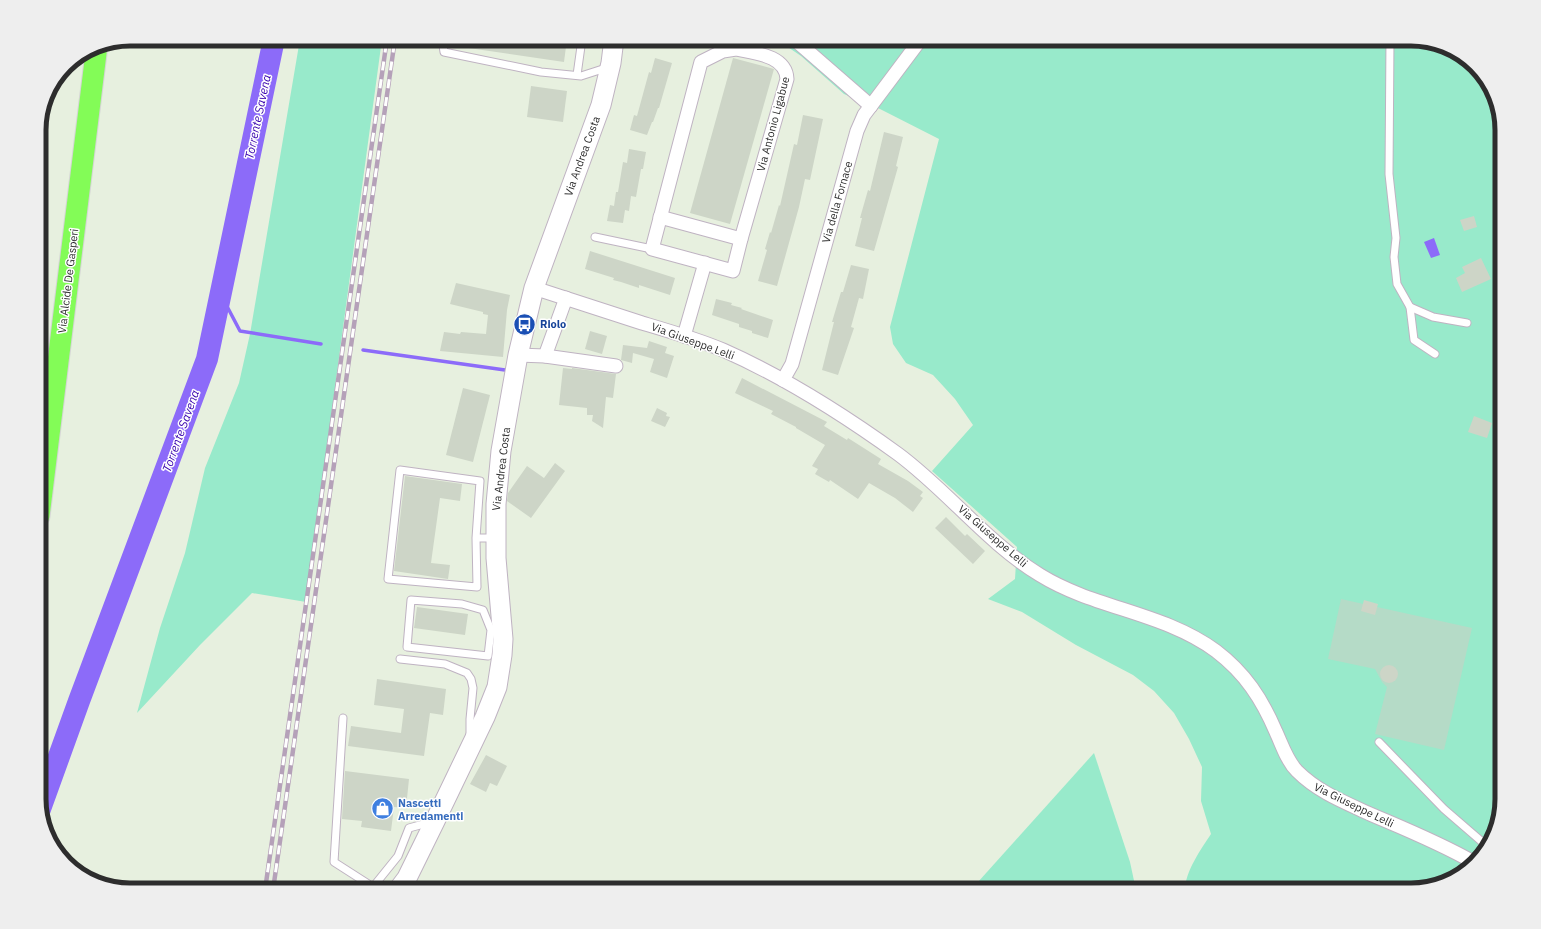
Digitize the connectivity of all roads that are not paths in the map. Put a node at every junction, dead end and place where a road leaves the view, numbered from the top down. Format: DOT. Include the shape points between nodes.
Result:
graph roads {
  1 [pos="443,46"];
  2 [pos="581,46"];
  3 [pos="613,46"];
  4 [pos="802,46"];
  5 [pos="916,46"];
  6 [pos="1390,46"];
  7 [pos="96,53"];
  8 [pos="610,67"];
  9 [pos="577,75"];
  10 [pos="871,106"];
  11 [pos="660,217"];
  12 [pos="595,237"];
  13 [pos="741,239"];
  14 [pos="652,249"];
  15 [pos="705,263"];
  16 [pos="534,288"];
  17 [pos="566,298"];
  18 [pos="1410,307"];
  19 [pos="1467,323"];
  20 [pos="684,336"];
  21 [pos="1435,354"];
  22 [pos="518,355"];
  23 [pos="545,356"];
  24 [pos="616,366"];
  25 [pos="783,380"];
  26 [pos="46,459"];
  27 [pos="476,538"];
  28 [pos="496,538"];
  29 [pos="497,628"];
  30 [pos="400,659"];
  31 [pos="343,718"];
  32 [pos="1379,742"];
  33 [pos="471,747"];
  34 [pos="435,821"];
  35 [pos="1483,843"];
  36 [pos="1468,860"];
  37 [pos="367,883"];
  38 [pos="376,883"];
  39 [pos="403,883"];
  1 -- 9 [label="lane" via="444,52 541,72"];
  2 -- 9 [label="lane"];
  3 -- 8 [label="main road, Via Andrea Costa"];
  4 -- 10 [label="street"];
  5 -- 10 [label="street, Via della Fornace"];
  6 -- 18 [label="lane" via="1389,174 1396,238 1394,257 1397,284"];
  7 -- 26 [label="main road, Via Alcide De Gasperi"];
  8 -- 9 [label="lane"];
  8 -- 16 [label="main road, Via Andrea Costa" via="600,105"];
  10 -- 25 [label="street, Via della Fornace" via="857,131 792,364"];
  11 -- 13 [label="street"];
  11 -- 13 [label="street, Via Antonio Ligabue" via="701,62 723,51 736,49 770,57 782,64 787,71 787,79"];
  11 -- 14 [label="street, Via Antonio Ligabue"];
  12 -- 14 [label="lane"];
  13 -- 15 [label="street, Via Antonio Ligabue" via="733,271"];
  14 -- 15 [label="street, Via Antonio Ligabue"];
  15 -- 20 [label="street"];
  16 -- 17 [label="street, Via Giuseppe Lelli"];
  16 -- 22 [label="main road, Via Andrea Costa"];
  17 -- 20 [label="street, Via Giuseppe Lelli"];
  17 -- 23 [label="street"];
  18 -- 19 [label="lane" via="1433,317"];
  18 -- 21 [label="lane" via="1414,340"];
  20 -- 25 [label="street, Via Giuseppe Lelli" via="722,350"];
  22 -- 23 [label="street"];
  22 -- 28 [label="main road, Via Andrea Costa" via="499,472"];
  23 -- 24 [label="street"];
  25 -- 36 [label="street, Via Giuseppe Lelli" via="900,455 1006,550 1041,576 1074,592 1182,630 1219,653 1252,687 1294,769 1309,782 1341,801"];
  27 -- 27 [label="lane" via="477,587 388,579 400,470 480,481"];
  27 -- 28 [label="lane"];
  28 -- 29 [label="main road, Via Andrea Costa"];
  29 -- 29 [label="lane" via="488,656 407,647 411,600 462,604 483,610"];
  29 -- 33 [label="main road, Via Andrea Costa" via="502,655 497,687"];
  30 -- 33 [label="lane" via="445,664 467,673 473,688"];
  31 -- 37 [label="lane" via="334,862"];
  32 -- 35 [label="lane" via="1444,809"];
  33 -- 34 [label="main road, Via Andrea Costa"];
  34 -- 38 [label="lane" via="409,828 398,856"];
  34 -- 39 [label="main road, Via Andrea Costa"];
}
